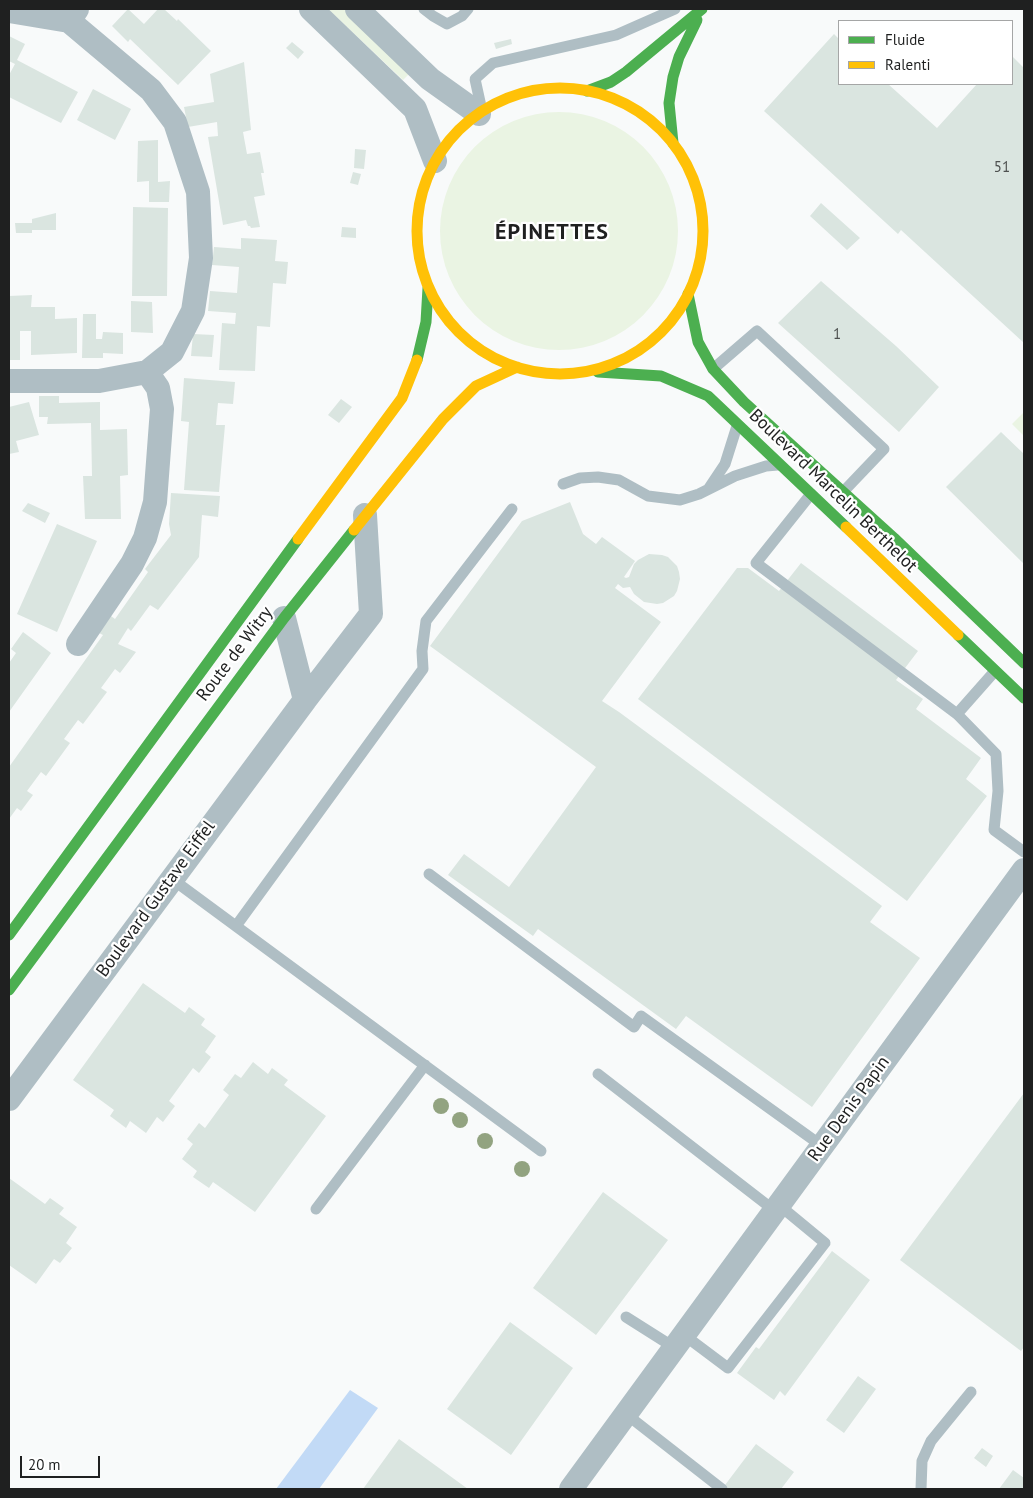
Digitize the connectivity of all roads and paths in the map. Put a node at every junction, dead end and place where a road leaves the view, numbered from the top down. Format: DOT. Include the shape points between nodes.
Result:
graph roads {
  1 [pos="311,9"];
  2 [pos="357,9"];
  3 [pos="424,9"];
  4 [pos="468,9"];
  5 [pos="675,9"];
  6 [pos="702,9"];
  7 [pos="9,11"];
  8 [pos="73,15"];
  9 [pos="587,91"];
  10 [pos="480,112"];
  11 [pos="672,143"];
  12 [pos="435,161"];
  13 [pos="428,288"];
  14 [pos="688,294"];
  15 [pos="517,367"];
  16 [pos="713,368"];
  17 [pos="587,371"];
  18 [pos="147,372"];
  19 [pos="9,381"];
  20 [pos="744,400"];
  21 [pos="738,424"];
  22 [pos="806,459"];
  23 [pos="780,465"];
  24 [pos="563,484"];
  25 [pos="710,488"];
  26 [pos="843,492"];
  27 [pos="810,494"];
  28 [pos="512,509"];
  29 [pos="365,515"];
  30 [pos="284,618"];
  31 [pos="78,644"];
  32 [pos="1024,663"];
  33 [pos="995,671"];
  34 [pos="1024,698"];
  35 [pos="305,700"];
  36 [pos="957,714"];
  37 [pos="1024,852"];
  38 [pos="1024,870"];
  39 [pos="430,874"];
  40 [pos="172,879"];
  41 [pos="236,926"];
  42 [pos="9,935"];
  43 [pos="9,990"];
  44 [pos="425,1065"];
  45 [pos="598,1074"];
  46 [pos="9,1099"];
  47 [pos="822,1146"];
  48 [pos="541,1151"];
  49 [pos="777,1208"];
  50 [pos="316,1209"];
  51 [pos="626,1317"];
  52 [pos="679,1342"];
  53 [pos="971,1392"];
  54 [pos="626,1414"];
  55 [pos="571,1489"];
  56 [pos="722,1489"];
  57 [pos="921,1489"];
  1 -- 12 [label="street" via="415,109"];
  2 -- 10 [label="street" via="430,79"];
  3 -- 4 [label="lane" via="448,24"];
  5 -- 10 [label="lane" via="616,35 493,63 475,79"];
  6 -- 9 [label="main road" via="626,72"];
  6 -- 11 [label="main road" via="672,78 669,103"];
  7 -- 8 [label="street"];
  8 -- 18 [label="street" via="151,90 175,122 198,192 201,258 193,311 172,352"];
  9 -- 10 [label="main road" via="560,88 528,92"];
  9 -- 11 [label="main road" via="616,99 636,110"];
  10 -- 12 [label="main road" via="455,134"];
  11 -- 14 [label="main road" via="690,171 702,212 702,248"];
  12 -- 13 [label="main road" via="422,193 417,223 420,262"];
  13 -- 15 [label="main road" via="443,315 468,341 486,354"];
  13 -- 42 [label="main road, Route de Witry" via="422,345 402,398"];
  14 -- 16 [label="main road, Boulevard Marcelin Berthelot" via="698,342"];
  14 -- 17 [label="main road" via="675,316 650,342 620,360"];
  15 -- 17 [label="main road" via="552,374"];
  15 -- 29 [label="main road, Route de Witry" via="476,386 461,400"];
  16 -- 20 [label="main road, Boulevard Marcelin Berthelot"];
  16 -- 26 [label="lane" via="757,330 884,449"];
  17 -- 21 [label="main road, Boulevard Marcelin Berthelot" via="661,376 708,396"];
  18 -- 19 [label="street" via="99,381"];
  18 -- 31 [label="street" via="158,388 162,409 154,502 145,538 132,564"];
  20 -- 21 [label="lane"];
  20 -- 22 [label="main road, Boulevard Marcelin Berthelot"];
  21 -- 23 [label="main road, Boulevard Marcelin Berthelot"];
  21 -- 25 [label="lane" via="725,464"];
  22 -- 23 [label="lane"];
  22 -- 26 [label="main road, Boulevard Marcelin Berthelot"];
  23 -- 25 [label="lane" via="735,476"];
  23 -- 27 [label="main road, Boulevard Marcelin Berthelot"];
  24 -- 25 [label="lane" via="580,478 598,477 619,480 648,496 680,500"];
  26 -- 32 [label="main road, Boulevard Marcelin Berthelot"];
  27 -- 33 [label="main road, Boulevard Marcelin Berthelot"];
  27 -- 36 [label="lane" via="756,563"];
  28 -- 41 [label="lane" via="426,621 422,651 424,669"];
  29 -- 30 [label="main road, Route de Witry"];
  29 -- 35 [label="street, Boulevard Gustave Eiffel" via="371,614"];
  30 -- 35 [label="street"];
  30 -- 43 [label="main road, Route de Witry"];
  33 -- 34 [label="main road, Boulevard Marcelin Berthelot"];
  33 -- 36 [label="lane"];
  35 -- 40 [label="street, Boulevard Gustave Eiffel"];
  36 -- 37 [label="lane" via="996,754 998,791 994,830"];
  38 -- 47 [label="street, Rue Denis Papin"];
  39 -- 47 [label="lane" via="634,1027 641,1016"];
  40 -- 41 [label="lane"];
  40 -- 46 [label="street, Boulevard Gustave Eiffel"];
  41 -- 44 [label="lane"];
  44 -- 48 [label="lane"];
  44 -- 50 [label="lane"];
  45 -- 49 [label="lane"];
  47 -- 49 [label="street, Rue Denis Papin"];
  49 -- 52 [label="street, Rue Denis Papin"];
  49 -- 52 [label="lane" via="825,1243 728,1368"];
  51 -- 52 [label="lane"];
  52 -- 54 [label="street, Rue Denis Papin"];
  53 -- 57 [label="lane" via="931,1441 922,1461"];
  54 -- 55 [label="street, Rue Denis Papin"];
  54 -- 56 [label="lane"];
}
